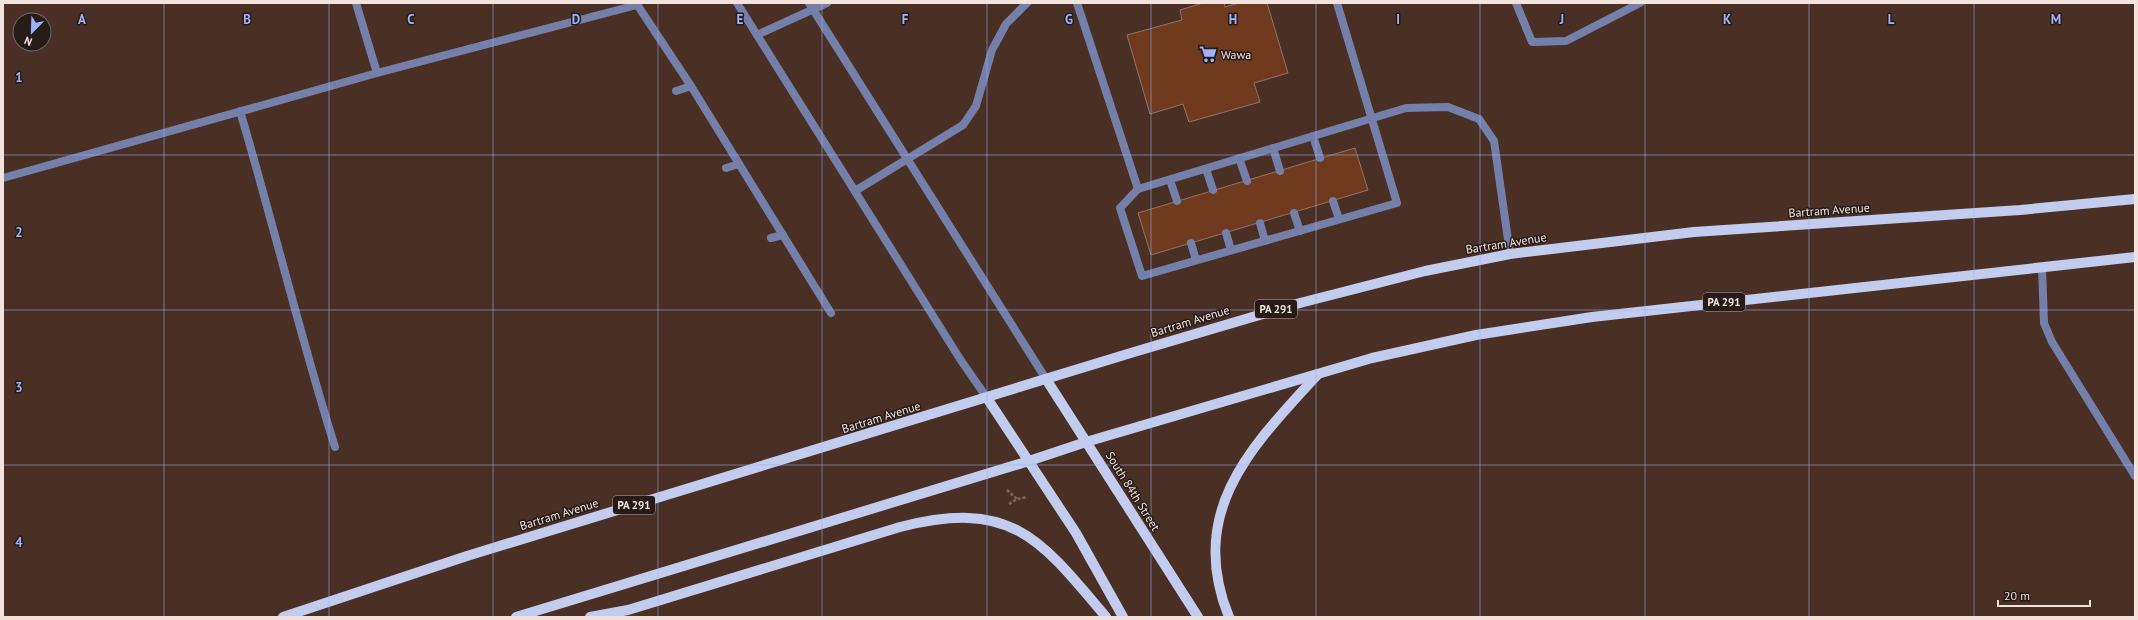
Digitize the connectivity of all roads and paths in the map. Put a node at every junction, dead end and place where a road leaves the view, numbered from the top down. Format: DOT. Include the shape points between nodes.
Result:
graph roads {
  1 [pos="356,3"];
  2 [pos="737,3"];
  3 [pos="827,3"];
  4 [pos="1027,3"];
  5 [pos="1077,3"];
  6 [pos="1337,3"];
  7 [pos="1516,3"];
  8 [pos="1640,3"];
  9 [pos="637,4"];
  10 [pos="811,6"];
  11 [pos="757,35"];
  12 [pos="377,73"];
  13 [pos="692,86"];
  14 [pos="676,91"];
  15 [pos="240,111"];
  16 [pos="1372,118"];
  17 [pos="1313,136"];
  18 [pos="1273,148"];
  19 [pos="1239,158"];
  20 [pos="1320,158"];
  21 [pos="908,160"];
  22 [pos="739,164"];
  23 [pos="726,168"];
  24 [pos="1206,169"];
  25 [pos="1280,171"];
  26 [pos="3,178"];
  27 [pos="1170,180"];
  28 [pos="1247,181"];
  29 [pos="1138,189"];
  30 [pos="1213,190"];
  31 [pos="855,191"];
  32 [pos="2135,199"];
  33 [pos="1177,201"];
  34 [pos="1333,201"];
  35 [pos="1294,213"];
  36 [pos="1339,219"];
  37 [pos="1260,223"];
  38 [pos="1300,231"];
  39 [pos="1226,233"];
  40 [pos="783,235"];
  41 [pos="771,238"];
  42 [pos="1265,241"];
  43 [pos="1191,243"];
  44 [pos="1231,250"];
  45 [pos="1510,254"];
  46 [pos="2135,257"];
  47 [pos="1196,260"];
  48 [pos="2042,267"];
  49 [pos="831,312"];
  50 [pos="1318,374"];
  51 [pos="1046,379"];
  52 [pos="987,398"];
  53 [pos="1086,442"];
  54 [pos="335,447"];
  55 [pos="1029,461"];
  56 [pos="2132,463"];
  57 [pos="2135,476"];
  58 [pos="1003,486"];
  59 [pos="1028,497"];
  60 [pos="1017,499"];
  61 [pos="1009,504"];
  62 [pos="283,617"];
  63 [pos="516,617"];
  64 [pos="590,617"];
  65 [pos="1106,617"];
  66 [pos="1123,617"];
  67 [pos="1198,617"];
  68 [pos="1229,617"];
  1 -- 12 [label="lane"];
  2 -- 11 [label="lane"];
  3 -- 10 [label="lane"];
  4 -- 21 [label="lane" via="1006,24 992,50 976,106 963,125"];
  5 -- 29 [label="lane"];
  6 -- 16 [label="lane"];
  7 -- 8 [label="lane" via="1532,42 1566,41"];
  9 -- 12 [label="lane"];
  9 -- 13 [label="lane"];
  10 -- 11 [label="lane"];
  10 -- 21 [label="lane"];
  11 -- 31 [label="lane"];
  12 -- 15 [label="lane"];
  13 -- 14 [label="lane"];
  13 -- 22 [label="lane"];
  15 -- 26 [label="lane"];
  15 -- 54 [label="lane" via="309,365"];
  16 -- 17 [label="lane"];
  16 -- 36 [label="lane" via="1397,203"];
  16 -- 45 [label="lane" via="1406,108 1448,107 1479,119 1494,142"];
  17 -- 18 [label="lane"];
  17 -- 20 [label="lane"];
  18 -- 19 [label="lane"];
  18 -- 25 [label="lane"];
  19 -- 24 [label="lane"];
  19 -- 28 [label="lane"];
  21 -- 31 [label="lane"];
  21 -- 51 [label="lane"];
  22 -- 23 [label="lane"];
  22 -- 40 [label="lane"];
  24 -- 27 [label="lane"];
  24 -- 30 [label="lane"];
  27 -- 29 [label="lane"];
  27 -- 33 [label="lane"];
  29 -- 47 [label="lane" via="1120,208 1142,276"];
  31 -- 52 [label="lane"];
  32 -- 45 [label="main road, Bartram Avenue / PA 291" via="2020,210 1694,232"];
  34 -- 36 [label="lane"];
  35 -- 38 [label="lane"];
  36 -- 38 [label="lane"];
  37 -- 42 [label="lane"];
  38 -- 42 [label="lane"];
  39 -- 44 [label="lane"];
  40 -- 41 [label="lane"];
  40 -- 49 [label="lane"];
  42 -- 44 [label="lane"];
  43 -- 47 [label="lane"];
  44 -- 47 [label="lane"];
  45 -- 51 [label="main road, Bartram Avenue / PA 291" via="1322,296"];
  46 -- 48 [label="main road, PA 291"];
  48 -- 50 [label="main road, PA 291" via="1531,325 1372,358"];
  48 -- 56 [label="lane" via="2044,323 2052,342"];
  50 -- 53 [label="main road, PA 291"];
  50 -- 68 [label="main road" via="1263,434 1238,470 1229,489 1219,525 1215,563 1219,588"];
  51 -- 52 [label="main road, Bartram Avenue / PA 291"];
  51 -- 53 [label="main road, South 84th Street"];
  52 -- 55 [label="main road"];
  52 -- 62 [label="main road, Bartram Avenue / PA 291" via="467,556"];
  53 -- 55 [label="main road, PA 291"];
  53 -- 67 [label="main road, South 84th Street"];
  55 -- 63 [label="main road, PA 291"];
  55 -- 66 [label="main road" via="1076,533"];
  56 -- 57 [label="lane"];
  58 -- 60 [label="path"];
  59 -- 60 [label="path"];
  60 -- 61 [label="path"];
  64 -- 65 [label="main road" via="628,610 900,526 958,517 994,520 1026,535 1044,547 1061,563"];
}
